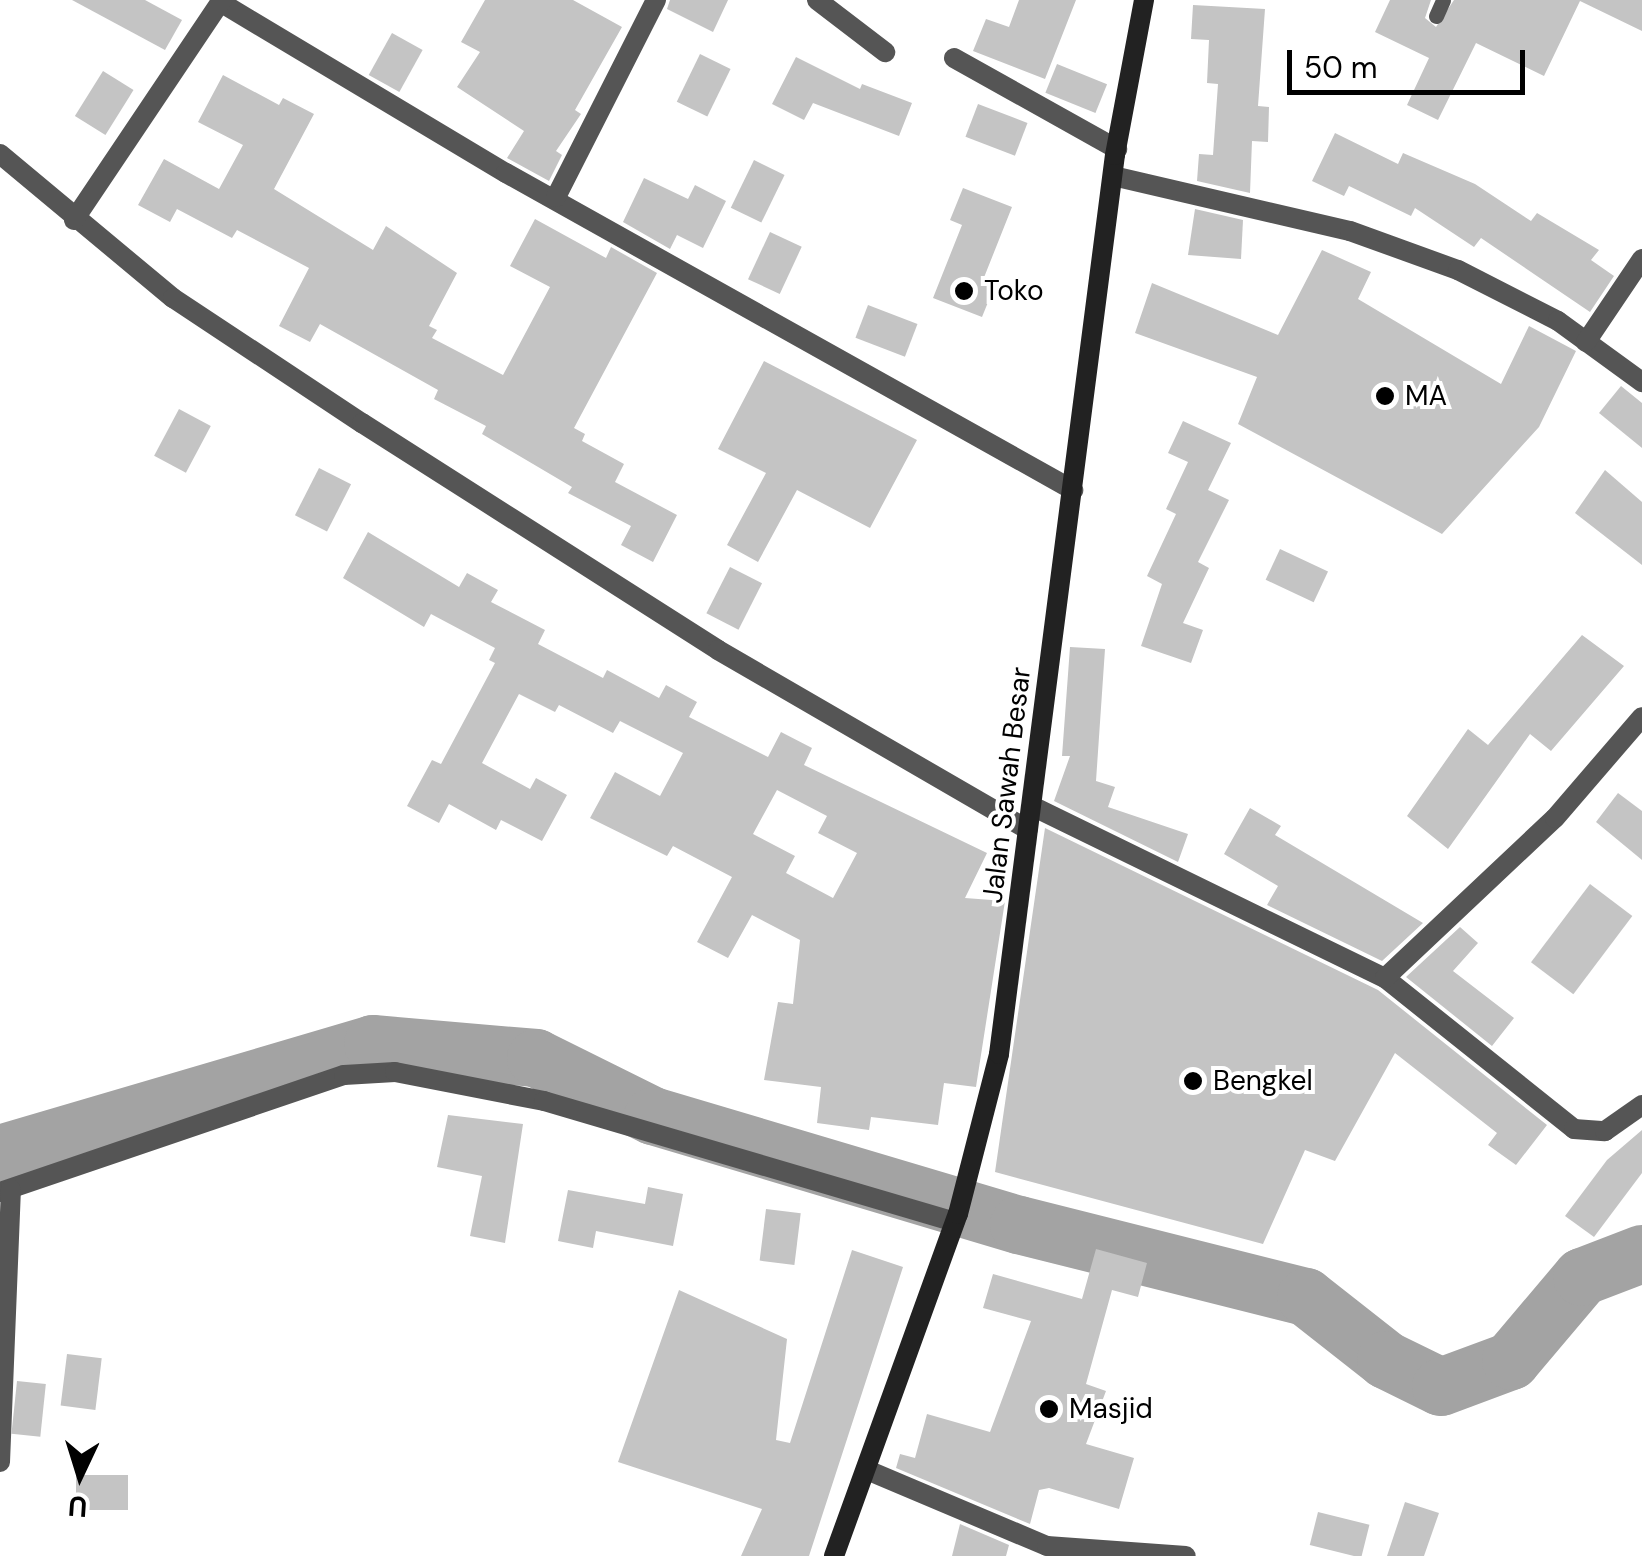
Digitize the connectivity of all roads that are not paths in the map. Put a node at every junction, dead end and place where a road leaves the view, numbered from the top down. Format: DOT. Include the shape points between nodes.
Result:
graph roads {
  1 [pos="656,0"];
  2 [pos="817,0"];
  3 [pos="1144,0"];
  4 [pos="1443,0"];
  5 [pos="221,1"];
  6 [pos="1436,16"];
  7 [pos="886,52"];
  8 [pos="954,58"];
  9 [pos="1117,148"];
  10 [pos="0,154"];
  11 [pos="1113,176"];
  12 [pos="556,197"];
  13 [pos="74,220"];
  14 [pos="1642,260"];
  15 [pos="1586,342"];
  16 [pos="1642,382"];
  17 [pos="1073,490"];
  18 [pos="1642,718"];
  19 [pos="1032,806"];
  20 [pos="1028,830"];
  21 [pos="1385,978"];
  22 [pos="1642,1105"];
  23 [pos="6,1191"];
  24 [pos="957,1218"];
  25 [pos="0,1462"];
  26 [pos="867,1470"];
  27 [pos="834,1556"];
  28 [pos="1186,1556"];
  1 -- 12 [label="street"];
  2 -- 7 [label="street"];
  3 -- 9 [label="main road, Jalan Sawah Besar"];
  4 -- 6 [label="lane"];
  5 -- 12 [label="street"];
  5 -- 13 [label="street"];
  8 -- 9 [label="street"];
  9 -- 11 [label="main road, Jalan Sawah Besar"];
  10 -- 13 [label="street"];
  11 -- 15 [label="street" via="1350,231 1458,270"];
  11 -- 17 [label="main road, Jalan Sawah Besar"];
  12 -- 17 [label="street"];
  13 -- 20 [label="street" via="173,298 362,423 792,695"];
  14 -- 15 [label="street"];
  15 -- 16 [label="street"];
  17 -- 19 [label="main road, Jalan Sawah Besar"];
  18 -- 21 [label="street" via="1554,818"];
  19 -- 20 [label="main road, Jalan Sawah Besar"];
  19 -- 21 [label="street"];
  20 -- 24 [label="main road, Jalan Sawah Besar" via="999,1054"];
  21 -- 22 [label="street" via="1574,1128 1604,1131"];
  23 -- 24 [label="street" via="344,1075 395,1072 544,1100"];
  23 -- 25 [label="street"];
  24 -- 26 [label="main road, Jalan Sawah Besar"];
  26 -- 27 [label="main road, Jalan Sawah Besar"];
  26 -- 28 [label="street" via="1047,1546"];
}
